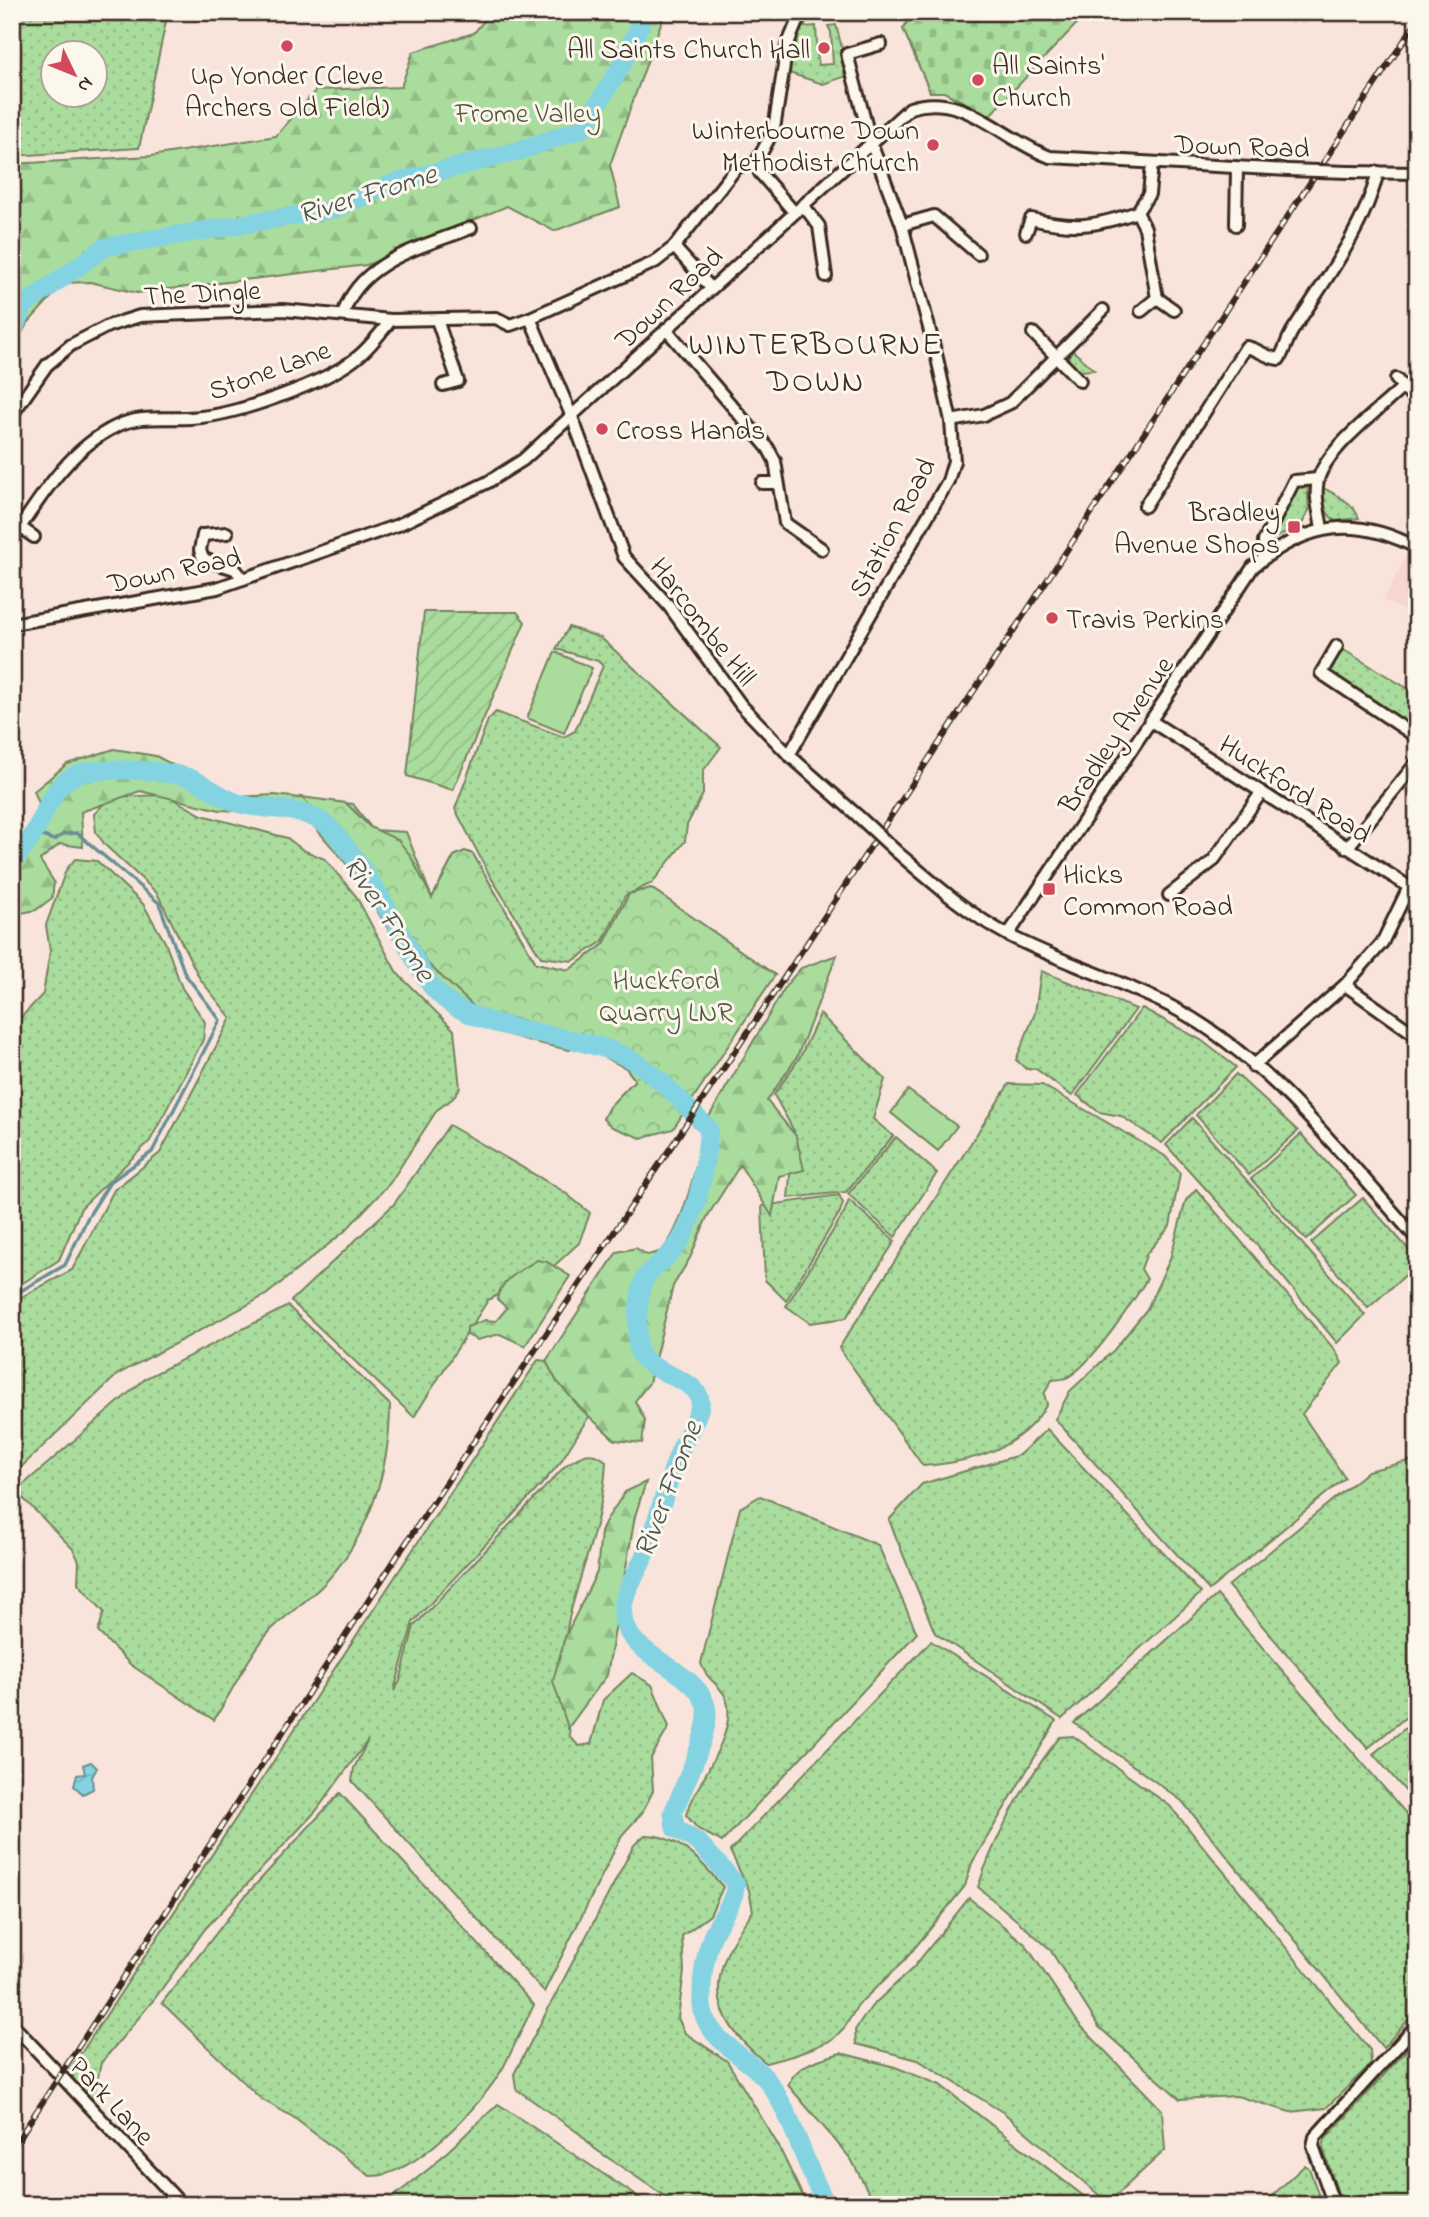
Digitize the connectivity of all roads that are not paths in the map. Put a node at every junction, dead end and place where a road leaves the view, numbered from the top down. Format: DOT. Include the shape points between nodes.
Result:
graph roads {
  1 [pos="801,12"];
  2 [pos="881,44"];
  3 [pos="871,143"];
  4 [pos="756,163"];
  5 [pos="1152,164"];
  6 [pos="1237,168"];
  7 [pos="1378,172"];
  8 [pos="1417,173"];
  9 [pos="799,208"];
  10 [pos="1137,212"];
  11 [pos="902,225"];
  12 [pos="1236,225"];
  13 [pos="471,228"];
  14 [pos="966,229"];
  15 [pos="1026,233"];
  16 [pos="958,240"];
  17 [pos="674,247"];
  18 [pos="978,254"];
  19 [pos="826,275"];
  20 [pos="711,288"];
  21 [pos="1157,298"];
  22 [pos="1103,310"];
  23 [pos="1174,310"];
  24 [pos="1141,311"];
  25 [pos="343,315"];
  26 [pos="530,318"];
  27 [pos="391,320"];
  28 [pos="437,320"];
  29 [pos="666,329"];
  30 [pos="1033,333"];
  31 [pos="1057,358"];
  32 [pos="1080,381"];
  33 [pos="443,385"];
  34 [pos="1404,387"];
  35 [pos="12,415"];
  36 [pos="572,417"];
  37 [pos="951,421"];
  38 [pos="1318,479"];
  39 [pos="762,483"];
  40 [pos="778,483"];
  41 [pos="1145,506"];
  42 [pos="20,527"];
  43 [pos="1322,529"];
  44 [pos="227,533"];
  45 [pos="34,537"];
  46 [pos="13,538"];
  47 [pos="1417,548"];
  48 [pos="822,549"];
  49 [pos="1269,554"];
  50 [pos="243,579"];
  51 [pos="12,624"];
  52 [pos="1337,646"];
  53 [pos="1151,722"];
  54 [pos="1417,737"];
  55 [pos="789,755"];
  56 [pos="1417,762"];
  57 [pos="1261,793"];
  58 [pos="1347,848"];
  59 [pos="1174,877"];
  60 [pos="1182,886"];
  61 [pos="1413,890"];
  62 [pos="1170,895"];
  63 [pos="1008,935"];
  64 [pos="1345,985"];
  65 [pos="1417,1036"];
  66 [pos="1253,1066"];
  67 [pos="1417,1239"];
  68 [pos="12,2024"];
  69 [pos="1417,2025"];
  70 [pos="182,2205"];
  71 [pos="1334,2205"];
  1 -- 4 [label="street" via="787,46 774,129"];
  2 -- 3 [label="street, Station Road" via="847,54"];
  3 -- 5 [label="street, Down Road" via="910,108 938,102 953,104 1050,157"];
  3 -- 9 [label="street, Down Road"];
  3 -- 11 [label="street, Station Road"];
  4 -- 9 [label="street" via="760,173"];
  4 -- 17 [label="street" via="737,167"];
  5 -- 6 [label="street, Down Road"];
  5 -- 10 [label="street" via="1149,194"];
  6 -- 7 [label="street, Down Road, bridge"];
  6 -- 12 [label="street"];
  7 -- 8 [label="street, Down Road"];
  7 -- 41 [label="street" via="1342,259 1291,333 1279,359 1246,347"];
  9 -- 19 [label="street" via="819,226"];
  9 -- 20 [label="street, Down Road"];
  10 -- 15 [label="street" via="1100,225 1069,228 1031,219"];
  10 -- 21 [label="street" via="1145,228"];
  11 -- 16 [label="street" via="934,216"];
  11 -- 37 [label="street, Station Road"];
  13 -- 25 [label="street" via="376,267 356,287"];
  14 -- 16 [label="street"];
  16 -- 18 [label="street"];
  17 -- 20 [label="street"];
  17 -- 26 [label="street" via="655,262"];
  20 -- 29 [label="street, Down Road"];
  21 -- 23 [label="street"];
  21 -- 24 [label="street"];
  22 -- 31 [label="street"];
  25 -- 27 [label="street, The Dingle"];
  25 -- 35 [label="street, The Dingle" via="283,310 140,316 71,345 47,365"];
  26 -- 28 [label="street" via="510,325 496,318"];
  26 -- 36 [label="street, Harcombe Hill"];
  27 -- 28 [label="street"];
  27 -- 42 [label="street, Stone Lane" via="357,358 295,388 219,415 118,425 65,466"];
  28 -- 33 [label="street" via="458,381"];
  29 -- 36 [label="street, Down Road"];
  29 -- 40 [label="street" via="768,448"];
  30 -- 31 [label="street"];
  31 -- 32 [label="street"];
  31 -- 37 [label="street" via="1010,403 984,415"];
  34 -- 38 [label="street" via="1334,453"];
  36 -- 50 [label="street, Down Road" via="523,460 488,482 398,525"];
  36 -- 55 [label="street, Harcombe Hill" via="624,557 669,606 741,705"];
  37 -- 55 [label="street, Station Road" via="954,461 948,481"];
  38 -- 43 [label="street"];
  38 -- 49 [label="street" via="1294,481 1264,541"];
  39 -- 40 [label="street"];
  40 -- 48 [label="street" via="785,523"];
  42 -- 45 [label="street"];
  42 -- 46 [label="street, Stone Lane"];
  43 -- 47 [label="street, Bradley Avenue" via="1358,527 1393,535"];
  43 -- 49 [label="street, Bradley Avenue"];
  44 -- 50 [label="street" via="203,535 203,559 235,569"];
  49 -- 53 [label="street, Bradley Avenue" via="1253,567"];
  50 -- 51 [label="street, Down Road" via="217,588"];
  52 -- 54 [label="street" via="1321,673"];
  53 -- 57 [label="street, Huckford Road"];
  53 -- 63 [label="street, Bradley Avenue"];
  55 -- 63 [label="street, Harcombe Hill, bridge" via="897,852"];
  56 -- 58 [label="street"];
  57 -- 58 [label="street, Huckford Road"];
  57 -- 60 [label="street" via="1213,862"];
  58 -- 61 [label="street, Huckford Road"];
  59 -- 60 [label="street"];
  60 -- 62 [label="street"];
  61 -- 64 [label="street" via="1382,943"];
  63 -- 66 [label="street" via="1175,1008"];
  64 -- 65 [label="street"];
  64 -- 66 [label="street"];
  66 -- 67 [label="street"];
  68 -- 70 [label="street, Park Lane"];
  69 -- 71 [label="street" via="1315,2137 1313,2146"];
}
